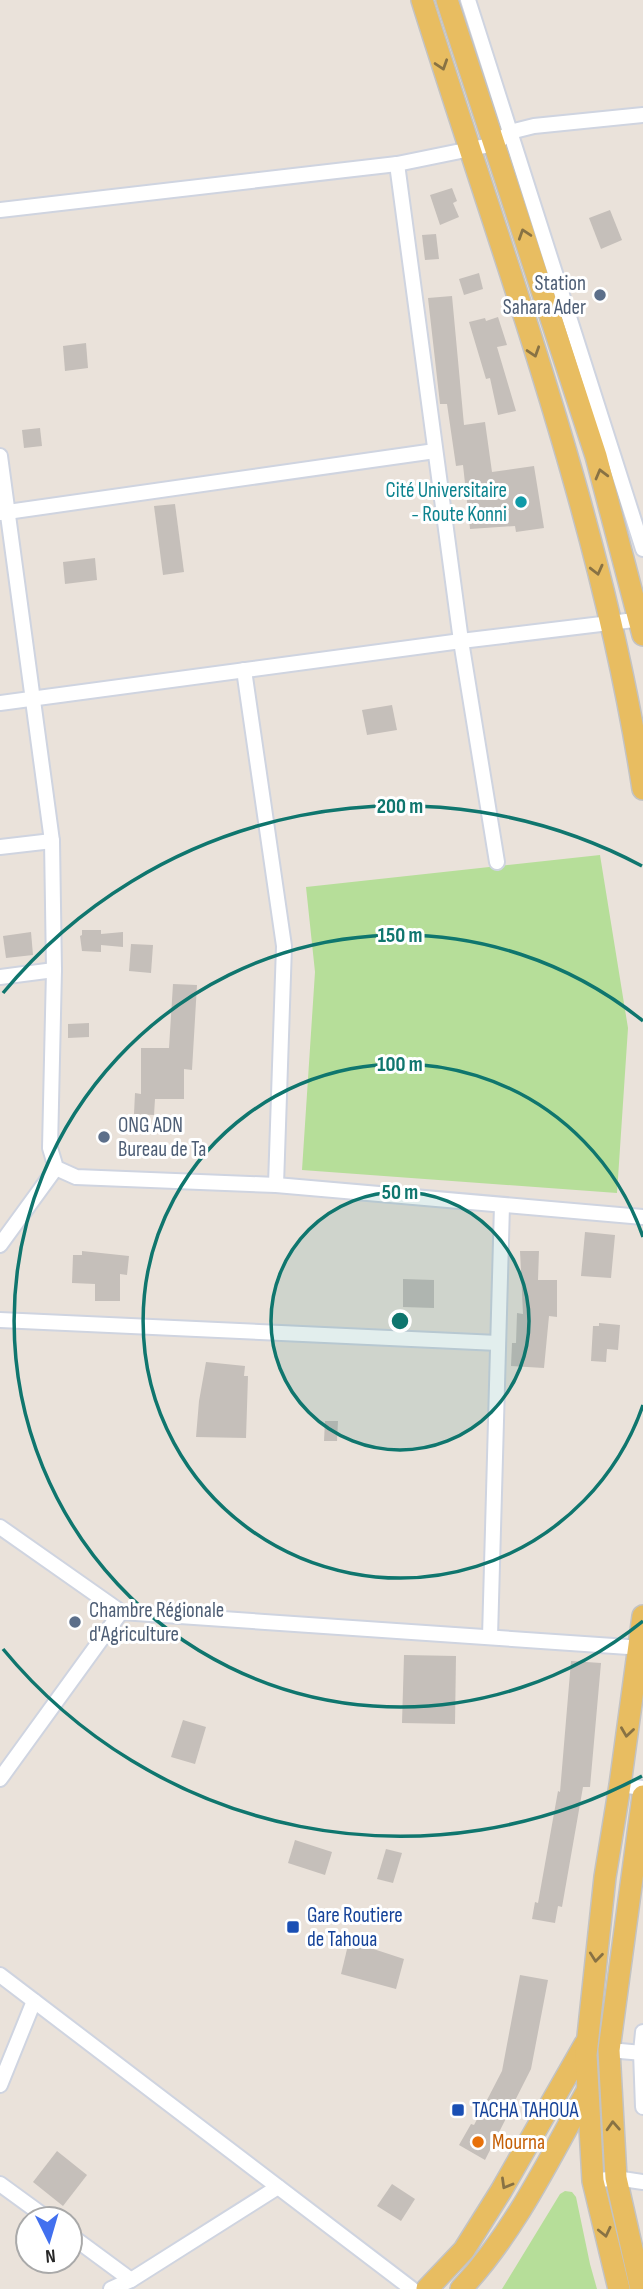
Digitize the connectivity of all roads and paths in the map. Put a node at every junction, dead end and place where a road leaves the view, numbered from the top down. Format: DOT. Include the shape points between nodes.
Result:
graph roads {
  1 [pos="422,0"];
  2 [pos="468,0"];
  3 [pos="449,8"];
  4 [pos="429,22"];
  5 [pos="643,115"];
  6 [pos="503,138"];
  7 [pos="469,149"];
  8 [pos="397,163"];
  9 [pos="0,210"];
  10 [pos="435,452"];
  11 [pos="0,456"];
  12 [pos="4,512"];
  13 [pos="643,549"];
  14 [pos="610,623"];
  15 [pos="642,624"];
  16 [pos="461,641"];
  17 [pos="244,670"];
  18 [pos="33,698"];
  19 [pos="0,703"];
  20 [pos="643,789"];
  21 [pos="52,841"];
  22 [pos="0,847"];
  23 [pos="497,862"];
  24 [pos="54,970"];
  25 [pos="0,977"];
  26 [pos="56,1168"];
  27 [pos="276,1185"];
  28 [pos="502,1205"];
  29 [pos="643,1217"];
  30 [pos="0,1245"];
  31 [pos="0,1320"];
  32 [pos="498,1343"];
  33 [pos="0,1527"];
  34 [pos="121,1612"];
  35 [pos="643,1616"];
  36 [pos="490,1637"];
  37 [pos="641,1648"];
  38 [pos="0,1779"];
  39 [pos="620,1785"];
  40 [pos="643,1788"];
  41 [pos="643,1796"];
  42 [pos="0,1975"];
  43 [pos="34,2001"];
  44 [pos="643,2032"];
  45 [pos="588,2039"];
  46 [pos="609,2050"];
  47 [pos="642,2052"];
  48 [pos="0,2085"];
  49 [pos="588,2089"];
  50 [pos="643,2107"];
  51 [pos="616,2178"];
  52 [pos="593,2181"];
  53 [pos="643,2182"];
  54 [pos="0,2184"];
  55 [pos="278,2187"];
  56 [pos="29,2205"];
  57 [pos="84,2245"];
  58 [pos="131,2280"];
  59 [pos="111,2289"];
  60 [pos="412,2289"];
  61 [pos="427,2289"];
  62 [pos="461,2289"];
  63 [pos="619,2289"];
  64 [pos="641,2289"];
  1 -- 4 [label="main road"];
  2 -- 6 [label="street"];
  3 -- 4 [label="main road"];
  3 -- 6 [label="main road"];
  4 -- 7 [label="main road, one-way"];
  5 -- 6 [label="street" via="534,126"];
  6 -- 7 [label="street"];
  6 -- 13 [label="street"];
  15 -- 6 [label="main road, one-way"];
  7 -- 8 [label="street"];
  7 -- 14 [label="main road, one-way" via="572,467"];
  8 -- 9 [label="street"];
  8 -- 10 [label="street"];
  10 -- 12 [label="street"];
  10 -- 16 [label="street"];
  11 -- 12 [label="street"];
  12 -- 18 [label="street"];
  14 -- 15 [label="street"];
  14 -- 16 [label="street"];
  14 -- 20 [label="main road"];
  16 -- 17 [label="street"];
  16 -- 23 [label="street"];
  17 -- 18 [label="street"];
  17 -- 27 [label="street" via="284,946"];
  18 -- 19 [label="street"];
  18 -- 21 [label="street"];
  21 -- 22 [label="street"];
  21 -- 24 [label="street"];
  24 -- 25 [label="street"];
  24 -- 26 [label="street" via="50,1148"];
  26 -- 27 [label="street" via="76,1177"];
  26 -- 30 [label="street"];
  27 -- 28 [label="street"];
  28 -- 29 [label="street"];
  28 -- 32 [label="street"];
  31 -- 32 [label="street"];
  32 -- 36 [label="street"];
  33 -- 34 [label="street"];
  34 -- 36 [label="street"];
  34 -- 38 [label="street"];
  35 -- 37 [label="main road"];
  36 -- 37 [label="street"];
  37 -- 39 [label="main road, one-way"];
  39 -- 40 [label="street"];
  39 -- 45 [label="main road, one-way"];
  41 -- 46 [label="main road"];
  42 -- 43 [label="street"];
  43 -- 48 [label="street"];
  43 -- 55 [label="street"];
  44 -- 47 [label="street"];
  45 -- 49 [label="main road"];
  45 -- 61 [label="main road, one-way" via="502,2192 464,2250"];
  46 -- 47 [label="street"];
  46 -- 49 [label="main road"];
  51 -- 46 [label="main road, one-way"];
  47 -- 50 [label="street"];
  49 -- 52 [label="main road"];
  49 -- 62 [label="main road" via="497,2245"];
  51 -- 52 [label="street"];
  51 -- 53 [label="street"];
  51 -- 64 [label="main road"];
  52 -- 63 [label="main road, one-way"];
  54 -- 56 [label="street"];
  55 -- 58 [label="street"];
  55 -- 60 [label="street"];
  57 -- 58 [label="street"];
  58 -- 59 [label="street"];
}
